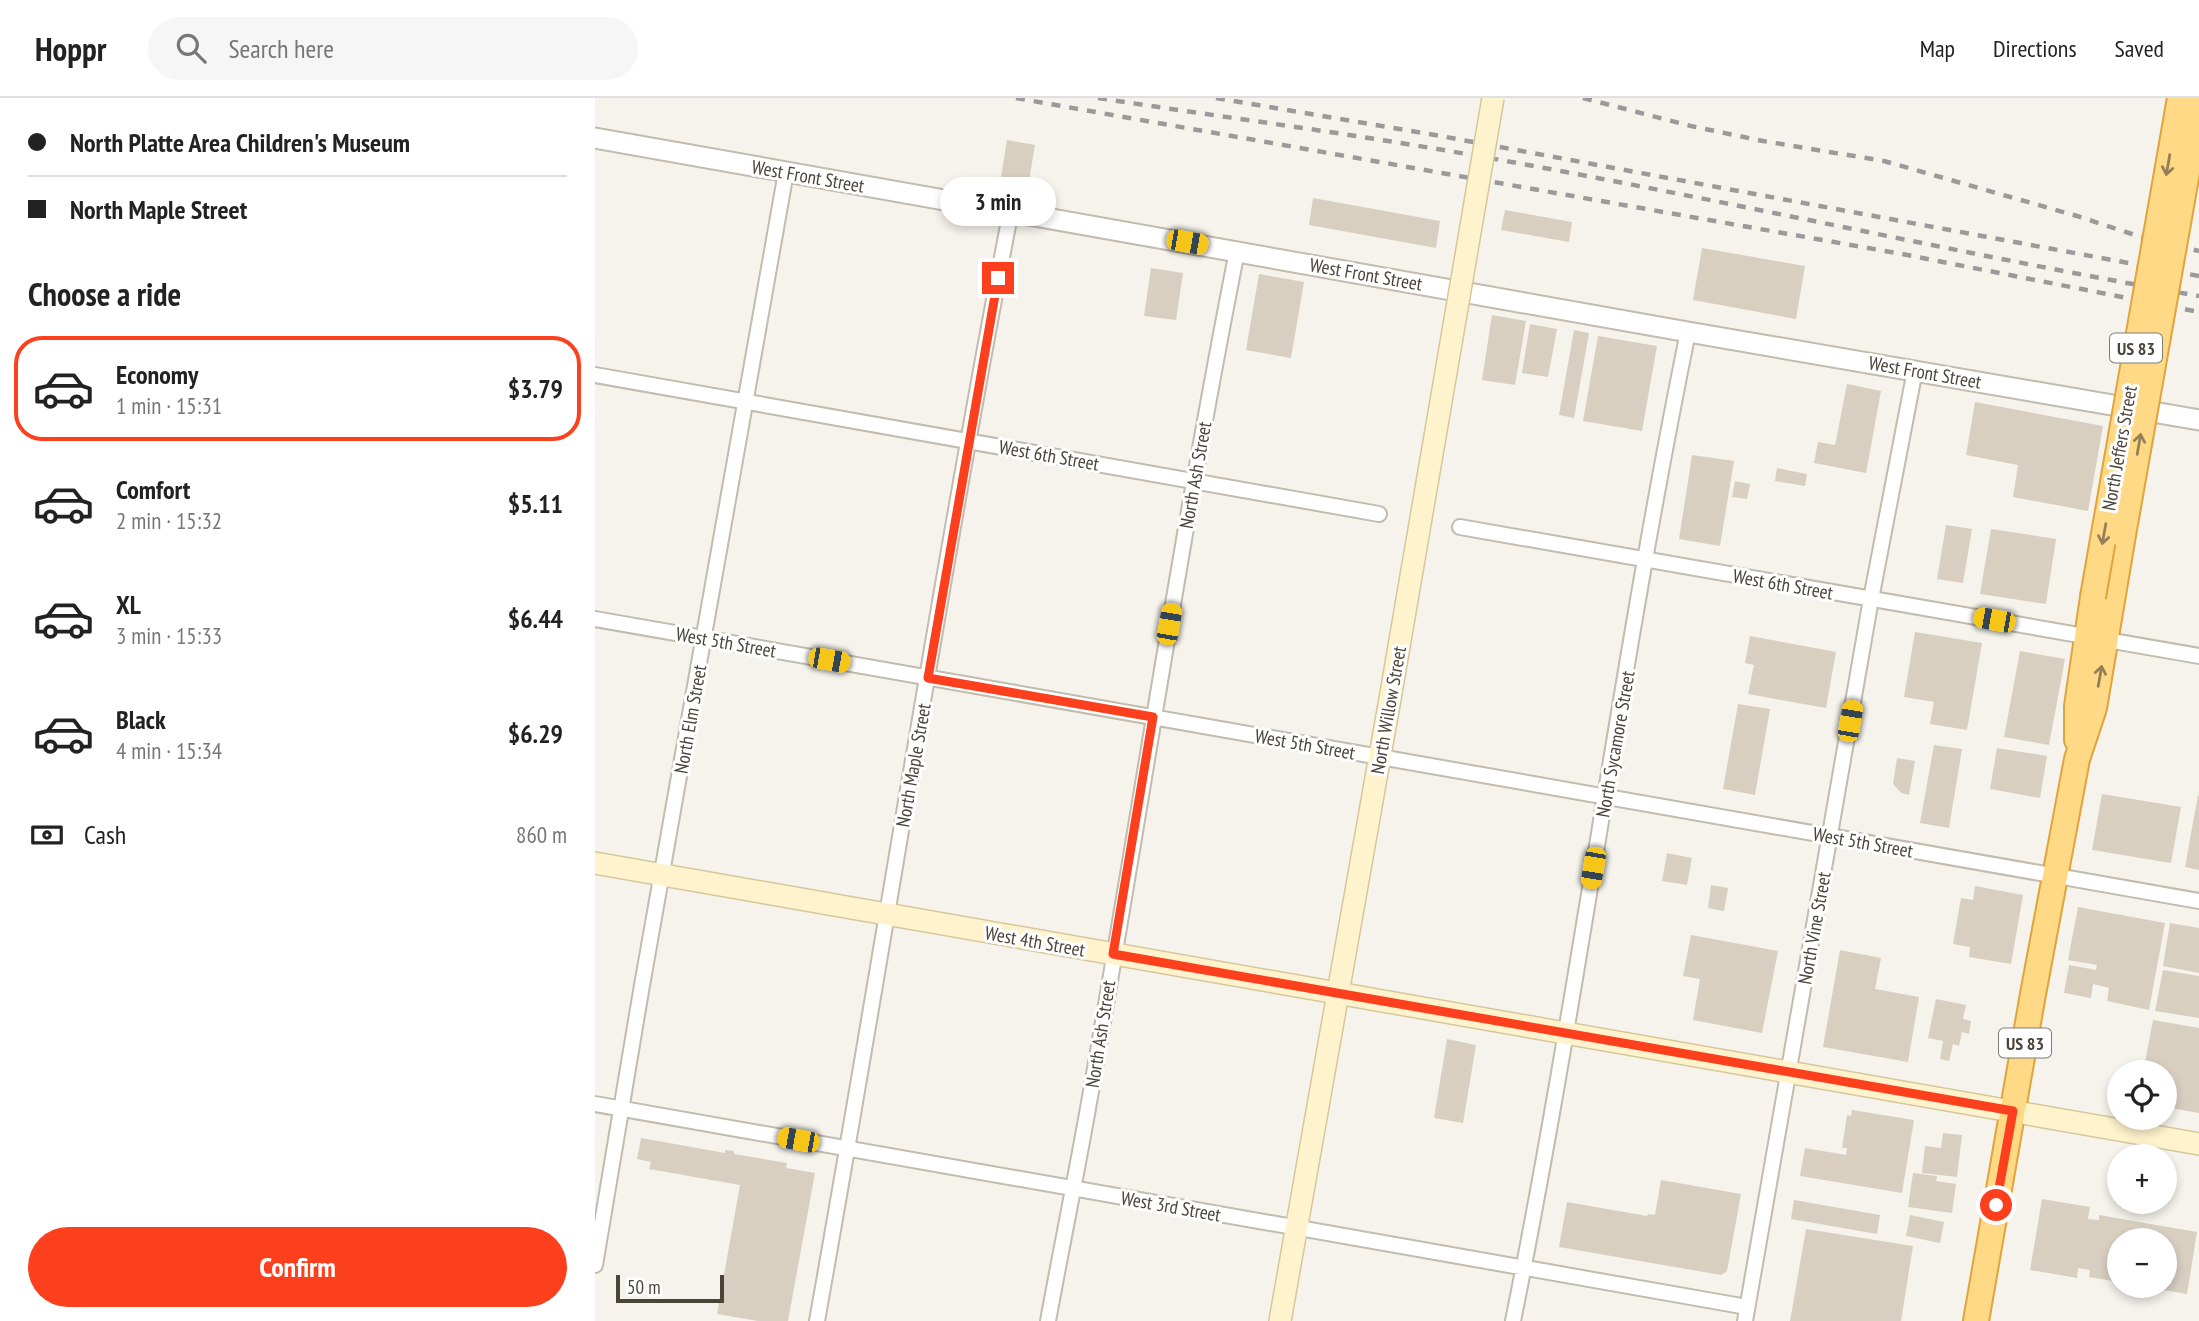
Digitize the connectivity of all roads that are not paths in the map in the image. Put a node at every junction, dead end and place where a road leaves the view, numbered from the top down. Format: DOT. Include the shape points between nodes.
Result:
graph roads {
  1 [pos="1493,98"];
  2 [pos="2179,98"];
  3 [pos="2199,104"];
  4 [pos="595,138"];
  5 [pos="786,172"];
  6 [pos="1011,210"];
  7 [pos="1237,251"];
  8 [pos="1456,290"];
  9 [pos="1688,332"];
  10 [pos="1915,370"];
  11 [pos="595,375"];
  12 [pos="1440,385"];
  13 [pos="746,401"];
  14 [pos="2199,420"];
  15 [pos="969,440"];
  16 [pos="1194,481"];
  17 [pos="1379,514"];
  18 [pos="1460,527"];
  19 [pos="1646,560"];
  20 [pos="1871,599"];
  21 [pos="2102,599"];
  22 [pos="595,619"];
  23 [pos="2097,637"];
  24 [pos="705,639"];
  25 [pos="2199,656"];
  26 [pos="928,678"];
  27 [pos="1153,717"];
  28 [pos="1380,757"];
  29 [pos="1606,797"];
  30 [pos="1830,836"];
  31 [pos="595,863"];
  32 [pos="662,875"];
  33 [pos="2056,876"];
  34 [pos="2199,901"];
  35 [pos="886,914"];
  36 [pos="1113,954"];
  37 [pos="1338,993"];
  38 [pos="1565,1032"];
  39 [pos="1789,1072"];
  40 [pos="595,1104"];
  41 [pos="622,1109"];
  42 [pos="2013,1111"];
  43 [pos="2199,1144"];
  44 [pos="848,1149"];
  45 [pos="1073,1188"];
  46 [pos="1296,1228"];
  47 [pos="595,1265"];
  48 [pos="1524,1268"];
  49 [pos="1746,1314"];
  50 [pos="817,1321"];
  51 [pos="1048,1321"];
  52 [pos="1280,1321"];
  53 [pos="1513,1321"];
  54 [pos="1976,1321"];
  1 -- 28 [label="main road, North Willow Street, bridge"];
  2 -- 21 [label="highway, North Jeffers Street / US 83, one-way, bridge"];
  21 -- 3 [label="highway, North Jeffers Street / US 83, one-way, bridge"];
  4 -- 5 [label="street, West Front Street"];
  5 -- 6 [label="street, West Front Street"];
  5 -- 13 [label="street, North Elm Street"];
  6 -- 7 [label="street, West Front Street"];
  6 -- 15 [label="street, North Maple Street"];
  7 -- 8 [label="street, West Front Street"];
  7 -- 16 [label="street, North Ash Street"];
  8 -- 9 [label="street, West Front Street"];
  8 -- 12 [label="street"];
  9 -- 10 [label="street, West Front Street"];
  9 -- 19 [label="street, North Sycamore Street"];
  10 -- 14 [label="street, West Front Street"];
  10 -- 20 [label="street, North Vine Street"];
  11 -- 13 [label="street, West 6th Street"];
  13 -- 15 [label="street, West 6th Street"];
  13 -- 24 [label="street, North Elm Street"];
  15 -- 16 [label="street, West 6th Street"];
  15 -- 26 [label="street, North Maple Street"];
  16 -- 17 [label="street, West 6th Street"];
  16 -- 27 [label="street, North Ash Street"];
  18 -- 19 [label="street, West 6th Street"];
  19 -- 20 [label="street, West 6th Street"];
  19 -- 29 [label="street, North Sycamore Street"];
  20 -- 23 [label="street, West 6th Street"];
  20 -- 30 [label="street, North Vine Street"];
  21 -- 23 [label="highway, North Jeffers Street / US 83"];
  22 -- 24 [label="street, West 5th Street"];
  23 -- 25 [label="street, West 6th Street"];
  23 -- 33 [label="highway, North Jeffers Street / US 83" via="2094,709 2077,759"];
  24 -- 26 [label="street, West 5th Street"];
  24 -- 32 [label="street, North Elm Street"];
  26 -- 27 [label="street, West 5th Street"];
  26 -- 35 [label="street, North Maple Street"];
  27 -- 28 [label="street, West 5th Street"];
  27 -- 36 [label="street, North Ash Street"];
  28 -- 29 [label="street, West 5th Street"];
  28 -- 37 [label="main road, North Willow Street"];
  29 -- 30 [label="street, West 5th Street"];
  29 -- 38 [label="street, North Sycamore Street"];
  30 -- 33 [label="street, West 5th Street"];
  30 -- 39 [label="street, North Vine Street"];
  31 -- 32 [label="main road, West 4th Street"];
  32 -- 35 [label="main road, West 4th Street"];
  32 -- 41 [label="street, North Elm Street"];
  33 -- 34 [label="street, West 5th Street"];
  33 -- 42 [label="highway, North Jeffers Street / US 83"];
  35 -- 36 [label="main road, West 4th Street"];
  35 -- 44 [label="street, North Maple Street"];
  36 -- 37 [label="main road, West 4th Street"];
  36 -- 45 [label="street, North Ash Street"];
  37 -- 38 [label="main road, West 4th Street"];
  37 -- 46 [label="main road, North Willow Street"];
  38 -- 39 [label="main road, West 4th Street"];
  38 -- 48 [label="street, North Sycamore Street"];
  39 -- 42 [label="main road, West 4th Street"];
  39 -- 49 [label="street, North Vine Street"];
  40 -- 41 [label="street, West 3rd Street"];
  41 -- 44 [label="street, West 3rd Street"];
  41 -- 47 [label="street, North Elm Street"];
  42 -- 43 [label="main road, West 4th Street"];
  42 -- 54 [label="highway, North Jeffers Street / US 83"];
  44 -- 45 [label="street, West 3rd Street"];
  44 -- 50 [label="street, North Maple Street"];
  45 -- 46 [label="street, West 3rd Street"];
  45 -- 51 [label="street, North Ash Street"];
  46 -- 48 [label="street, West 3rd Street"];
  46 -- 52 [label="main road, North Willow Street"];
  48 -- 49 [label="street, West 3rd Street"];
  48 -- 53 [label="street, North Sycamore Street"];
}
